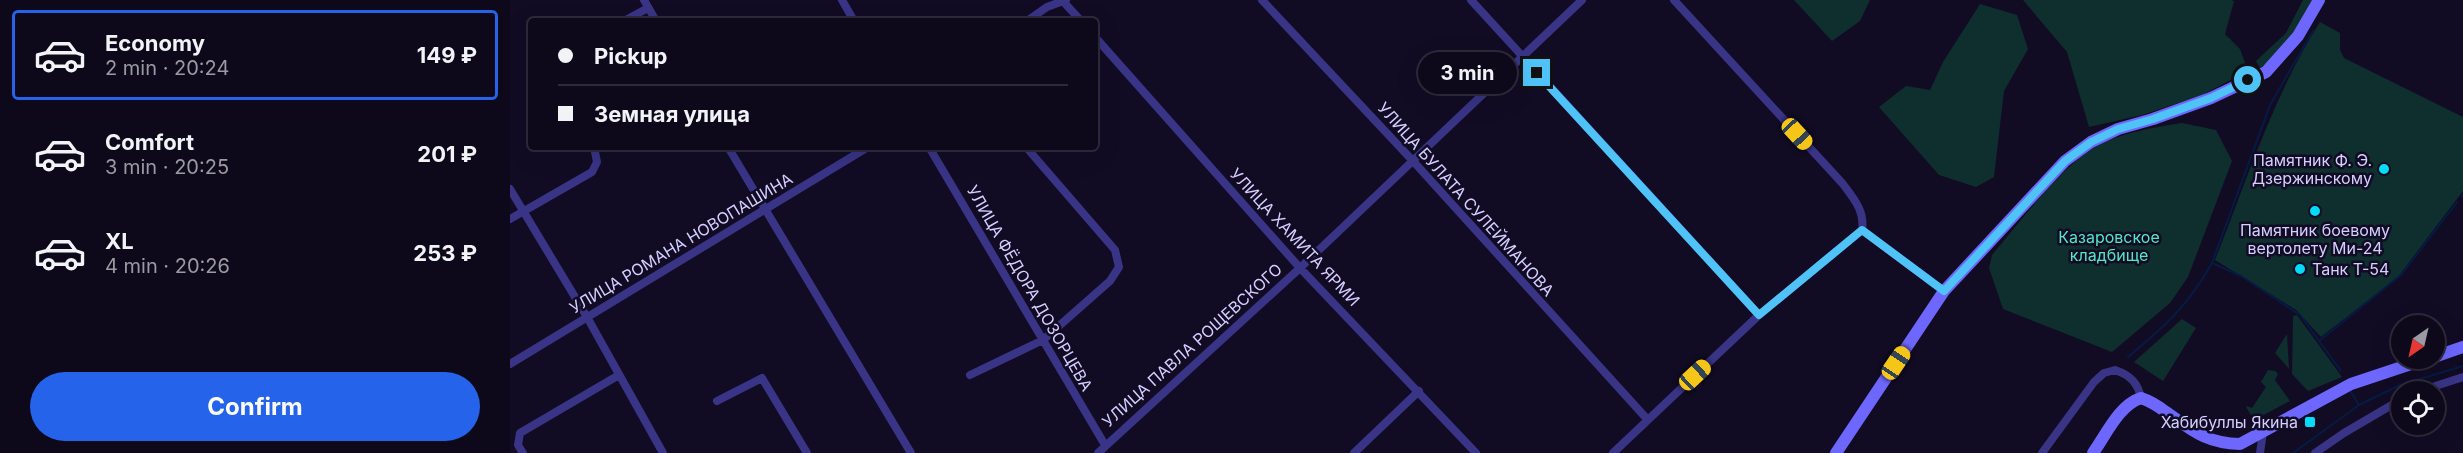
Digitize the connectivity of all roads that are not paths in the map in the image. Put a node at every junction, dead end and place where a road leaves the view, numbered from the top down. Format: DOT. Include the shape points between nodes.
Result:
graph roads {
  1 [pos="644,0"];
  2 [pos="842,0"];
  3 [pos="1262,0"];
  4 [pos="1471,0"];
  5 [pos="1582,0"];
  6 [pos="1674,0"];
  7 [pos="2319,0"];
  8 [pos="1064,1"];
  9 [pos="648,8"];
  10 [pos="630,18"];
  11 [pos="654,18"];
  12 [pos="852,18"];
  13 [pos="1031,18"];
  14 [pos="1078,18"];
  15 [pos="1098,40"];
  16 [pos="1521,55"];
  17 [pos="595,150"];
  18 [pos="730,150"];
  19 [pos="863,150"];
  20 [pos="931,150"];
  21 [pos="1029,150"];
  22 [pos="1413,161"];
  23 [pos="510,189"];
  24 [pos="763,210"];
  25 [pos="523,212"];
  26 [pos="510,219"];
  27 [pos="1862,230"];
  28 [pos="1300,268"];
  29 [pos="1944,291"];
  30 [pos="1759,315"];
  31 [pos="587,317"];
  32 [pos="1043,340"];
  33 [pos="2463,348"];
  34 [pos="2445,354"];
  35 [pos="510,364"];
  36 [pos="2396,369"];
  37 [pos="619,375"];
  38 [pos="970,375"];
  39 [pos="2463,377"];
  40 [pos="2445,383"];
  41 [pos="1419,391"];
  42 [pos="2141,398"];
  43 [pos="717,401"];
  44 [pos="2391,405"];
  45 [pos="1647,419"];
  46 [pos="2263,432"];
  47 [pos="1105,445"];
  48 [pos="523,453"];
  49 [pos="663,453"];
  50 [pos="807,453"];
  51 [pos="911,453"];
  52 [pos="1098,453"];
  53 [pos="1354,453"];
  54 [pos="1476,453"];
  55 [pos="1613,453"];
  56 [pos="1836,453"];
  57 [pos="2042,453"];
  58 [pos="2093,453"];
  59 [pos="2260,453"];
  60 [pos="2316,453"];
  1 -- 9 [label="street"];
  2 -- 12 [label="street"];
  3 -- 22 [label="street, УЛИЦА БУЛАТА СУЛЕЙМАНОВА"];
  4 -- 16 [label="street"];
  5 -- 16 [label="street, УЛИЦА ПАВЛА РОЩЕВСКОГО"];
  6 -- 27 [label="street" via="1843,184 1858,205"];
  7 -- 29 [label="street" via="2298,36 2266,72 2211,98 2118,129 2065,161"];
  8 -- 13 [label="street"];
  8 -- 14 [label="street"];
  9 -- 10 [label="street"];
  9 -- 11 [label="street"];
  15 -- 28 [label="street, УЛИЦА ХАМИТА ЯРМИ"];
  16 -- 22 [label="street, УЛИЦА ПАВЛА РОЩЕВСКОГО"];
  16 -- 30 [label="street"];
  17 -- 25 [label="street" via="597,162 592,172"];
  18 -- 24 [label="street"];
  19 -- 24 [label="street, УЛИЦА РОМАНА НОВОПАШИНА"];
  20 -- 32 [label="street, УЛИЦА ФЁДОРА ДОЗОРЦЕВА"];
  21 -- 32 [label="street" via="1114,250 1119,267 1110,281"];
  22 -- 28 [label="street, УЛИЦА ПАВЛА РОЩЕВСКОГО"];
  22 -- 45 [label="street, УЛИЦА БУЛАТА СУЛЕЙМАНОВА"];
  23 -- 25 [label="street"];
  24 -- 31 [label="street, УЛИЦА РОМАНА НОВОПАШИНА"];
  24 -- 51 [label="street"];
  25 -- 26 [label="street"];
  25 -- 31 [label="street"];
  27 -- 29 [label="street"];
  27 -- 30 [label="street"];
  28 -- 41 [label="street, УЛИЦА ХАМИТА ЯРМИ"];
  28 -- 47 [label="street, УЛИЦА ПАВЛА РОЩЕВСКОГО"];
  29 -- 56 [label="street"];
  30 -- 45 [label="street"];
  31 -- 35 [label="street, УЛИЦА РОМАНА НОВОПАШИНА"];
  31 -- 37 [label="street"];
  32 -- 38 [label="street"];
  32 -- 47 [label="street, УЛИЦА ФЁДОРА ДОЗОРЦЕВА"];
  33 -- 34 [label="street"];
  36 -- 46 [label="street" via="2350,384"];
  37 -- 48 [label="street" via="520,433 518,445"];
  37 -- 49 [label="street"];
  39 -- 40 [label="street"];
  41 -- 53 [label="street"];
  41 -- 54 [label="street, УЛИЦА ХАМИТА ЯРМИ"];
  42 -- 46 [label="street" via="2219,444 2240,444"];
  42 -- 57 [label="street" via="2132,379 2111,370 2094,382"];
  42 -- 58 [label="street" via="2122,411"];
  43 -- 50 [label="street" via="762,378"];
  44 -- 60 [label="street"];
  45 -- 55 [label="street"];
  46 -- 59 [label="street"];
  47 -- 52 [label="street, УЛИЦА ПАВЛА РОЩЕВСКОГО"];
}
